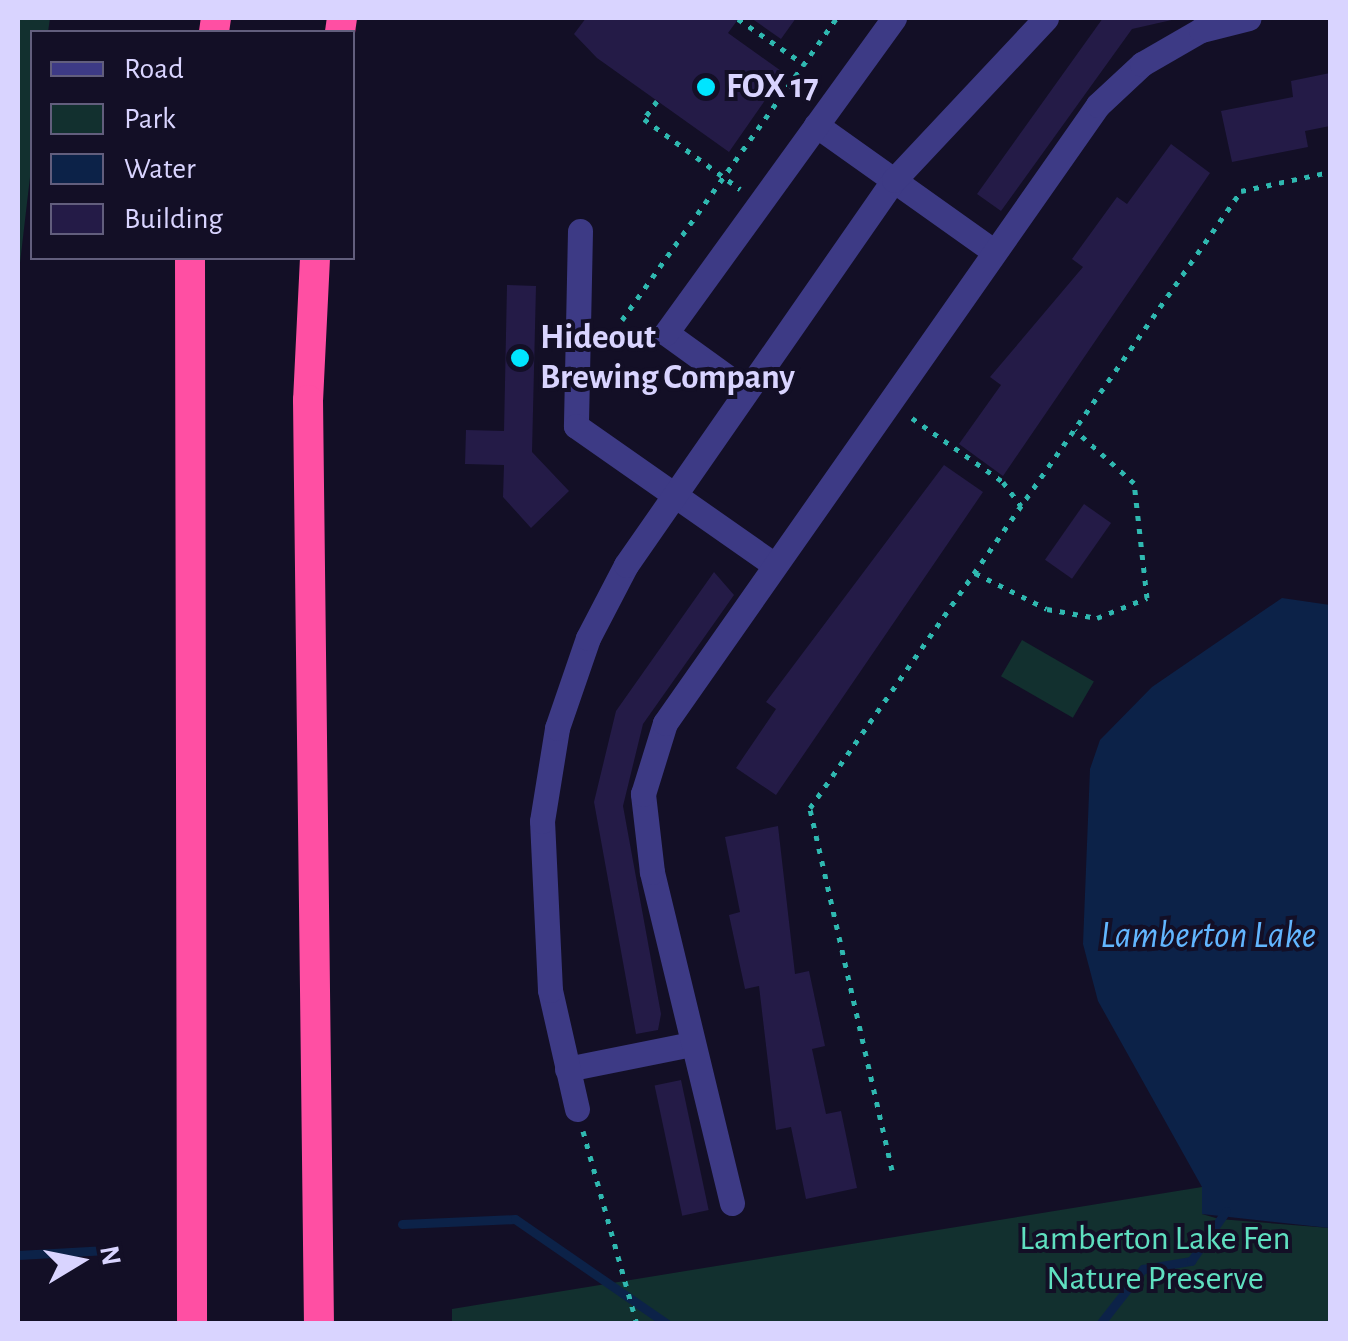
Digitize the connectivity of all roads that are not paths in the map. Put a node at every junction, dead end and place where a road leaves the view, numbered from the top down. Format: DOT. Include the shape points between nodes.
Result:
graph roads {
  1 [pos="894,18"];
  2 [pos="1043,18"];
  3 [pos="1250,18"];
  4 [pos="816,126"];
  5 [pos="894,180"];
  6 [pos="580,231"];
  7 [pos="992,250"];
  8 [pos="190,260"];
  9 [pos="315,260"];
  10 [pos="745,390"];
  11 [pos="674,495"];
  12 [pos="774,564"];
  13 [pos="692,1044"];
  14 [pos="567,1069"];
  15 [pos="577,1109"];
  16 [pos="732,1203"];
  17 [pos="192,1324"];
  18 [pos="319,1324"];
  1 -- 4 [label="street"];
  2 -- 5 [label="street"];
  3 -- 7 [label="street" via="1201,30 1142,64 1098,106"];
  4 -- 5 [label="street"];
  4 -- 10 [label="street" via="666,333"];
  5 -- 7 [label="street"];
  5 -- 10 [label="street"];
  6 -- 11 [label="street" via="576,426"];
  7 -- 12 [label="street"];
  8 -- 17 [label="highway"];
  9 -- 18 [label="highway" via="308,400"];
  10 -- 11 [label="street"];
  11 -- 12 [label="street"];
  11 -- 14 [label="street" via="588,638 557,728 540,902"];
  12 -- 13 [label="street" via="665,722 643,794"];
  13 -- 14 [label="street"];
  13 -- 16 [label="street"];
  14 -- 15 [label="street"];
}
